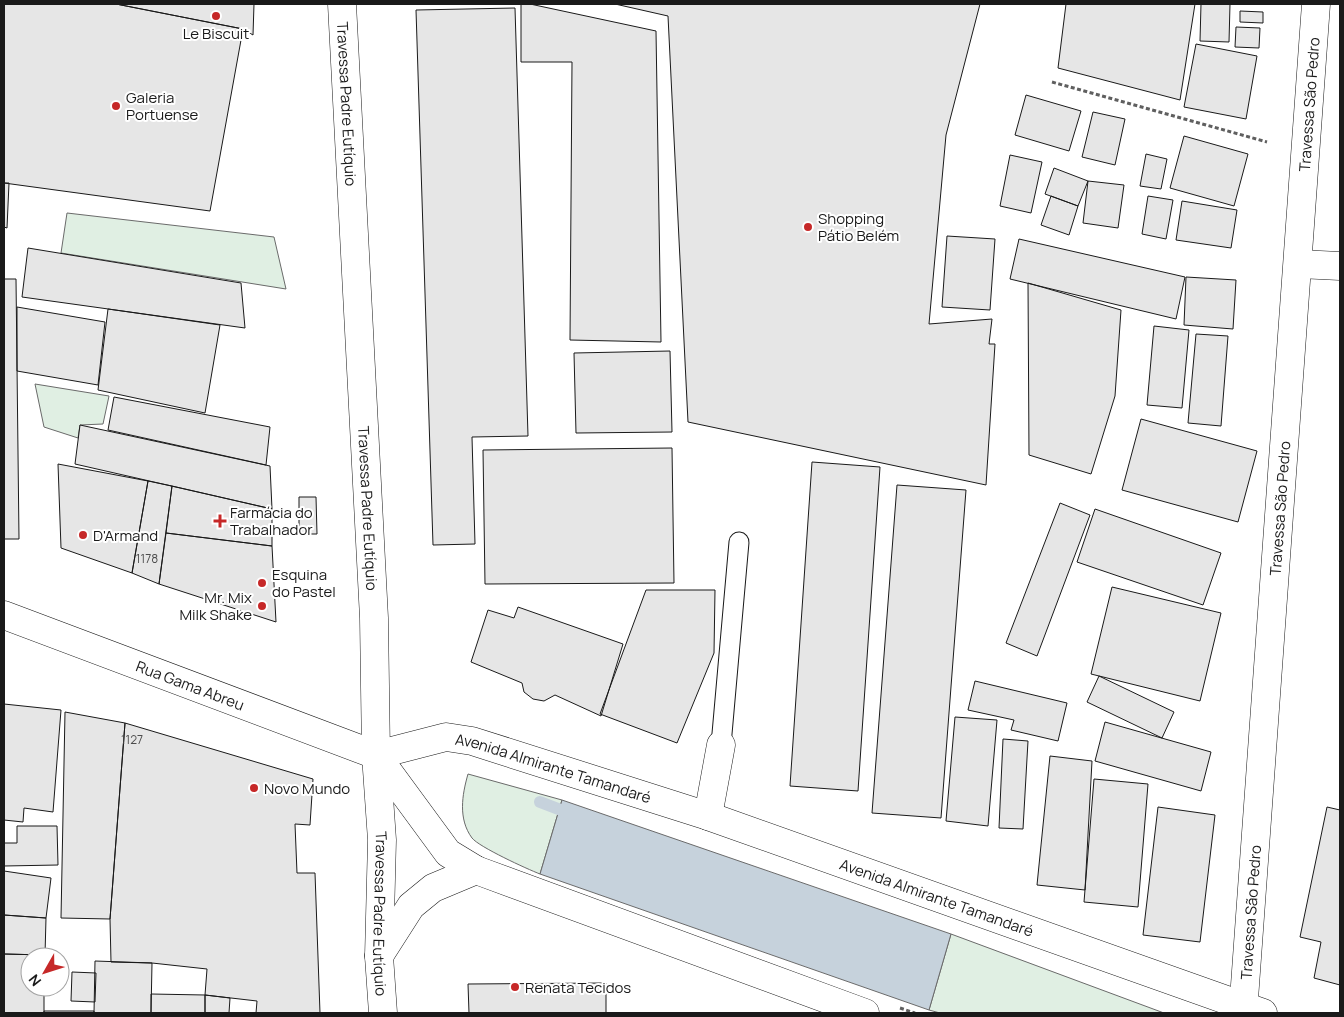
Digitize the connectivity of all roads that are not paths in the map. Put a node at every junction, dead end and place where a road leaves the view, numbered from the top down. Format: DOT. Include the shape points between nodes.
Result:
graph roads {
  1 [pos="342,4"];
  2 [pos="1316,4"];
  3 [pos="1299,264"];
  4 [pos="1340,266"];
  5 [pos="739,542"];
  6 [pos="4,615"];
  7 [pos="721,745"];
  8 [pos="376,755"];
  9 [pos="708,816"];
  10 [pos="476,870"];
  11 [pos="379,956"];
  12 [pos="1250,1011"];
  13 [pos="383,1013"];
  14 [pos="865,1013"];
  1 -- 8 [label="main road, Travessa Padre Eutíquio" via="374,618"];
  2 -- 3 [label="main road, Travessa São Pedro"];
  3 -- 4 [label="main road"];
  3 -- 12 [label="main road, Travessa São Pedro"];
  5 -- 7 [label="lane"];
  6 -- 8 [label="main road, Rua Gama Abreu"];
  7 -- 9 [label="main road"];
  8 -- 9 [label="main road, Avenida Almirante Tamandaré" via="446,737 472,741"];
  8 -- 10 [label="main road" via="448,853"];
  8 -- 11 [label="main road, Travessa Padre Eutíquio" via="382,840"];
  9 -- 12 [label="main road, Avenida Almirante Tamandaré"];
  10 -- 11 [label="main road" via="432,888 411,906"];
  10 -- 14 [label="main road"];
  11 -- 13 [label="main road, Travessa Padre Eutíquio"];
}
